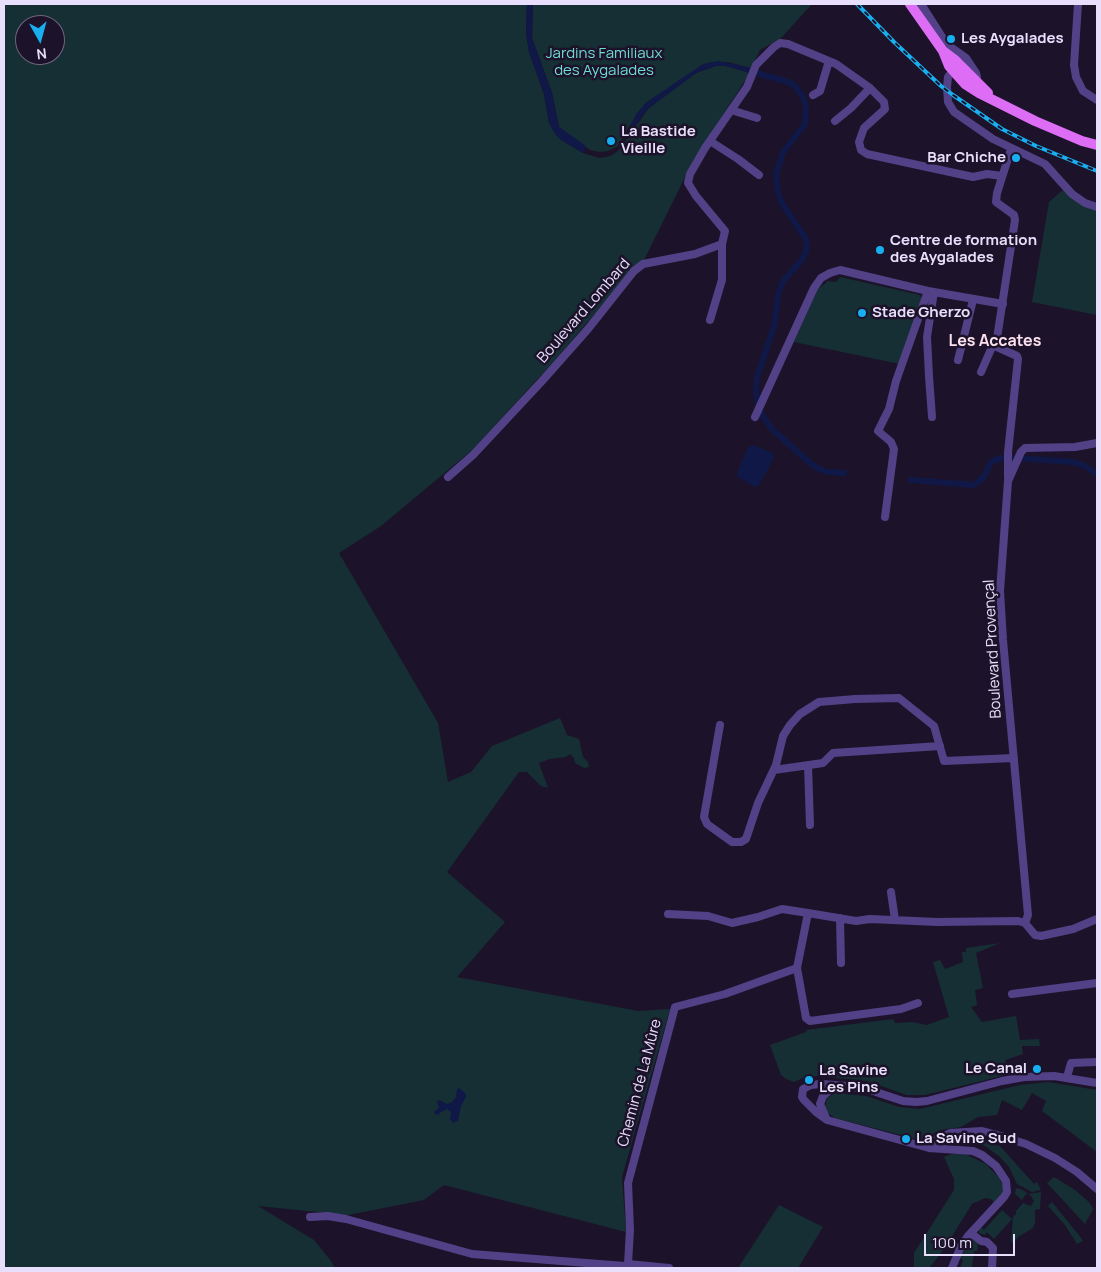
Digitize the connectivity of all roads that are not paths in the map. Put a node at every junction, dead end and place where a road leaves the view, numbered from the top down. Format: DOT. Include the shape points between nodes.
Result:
graph roads {
  1 [pos="910,4"];
  2 [pos="921,4"];
  3 [pos="1078,4"];
  4 [pos="946,50"];
  5 [pos="955,60"];
  6 [pos="830,61"];
  7 [pos="952,71"];
  8 [pos="975,80"];
  9 [pos="870,88"];
  10 [pos="813,95"];
  11 [pos="995,100"];
  12 [pos="1097,100"];
  13 [pos="731,110"];
  14 [pos="757,118"];
  15 [pos="836,121"];
  16 [pos="1072,137"];
  17 [pos="1097,140"];
  18 [pos="710,141"];
  19 [pos="1097,145"];
  20 [pos="1011,149"];
  21 [pos="759,175"];
  22 [pos="1002,176"];
  23 [pos="1097,207"];
  24 [pos="722,244"];
  25 [pos="931,291"];
  26 [pos="973,300"];
  27 [pos="1003,304"];
  28 [pos="710,320"];
  29 [pos="996,345"];
  30 [pos="958,360"];
  31 [pos="981,372"];
  32 [pos="932,416"];
  33 [pos="755,417"];
  34 [pos="1097,443"];
  35 [pos="1012,464"];
  36 [pos="448,477"];
  37 [pos="885,516"];
  38 [pos="720,725"];
  39 [pos="940,746"];
  40 [pos="1014,758"];
  41 [pos="808,765"];
  42 [pos="774,770"];
  43 [pos="810,825"];
  44 [pos="891,892"];
  45 [pos="808,913"];
  46 [pos="668,914"];
  47 [pos="840,918"];
  48 [pos="1097,919"];
  49 [pos="895,920"];
  50 [pos="1025,924"];
  51 [pos="842,963"];
  52 [pos="797,968"];
  53 [pos="1097,983"];
  54 [pos="1012,994"];
  55 [pos="918,1003"];
  56 [pos="1097,1062"];
  57 [pos="1067,1077"];
  58 [pos="1097,1083"];
  59 [pos="848,1086"];
  60 [pos="827,1120"];
  61 [pos="929,1148"];
  62 [pos="1097,1189"];
  63 [pos="310,1217"];
  64 [pos="971,1233"];
  65 [pos="628,1264"];
  66 [pos="669,1268"];
  67 [pos="952,1268"];
  68 [pos="992,1268"];
  1 -- 4 [label="main road"];
  2 -- 4 [label="street"];
  3 -- 12 [label="street" via="1076,77 1083,91"];
  4 -- 5 [label="main road"];
  4 -- 7 [label="main road"];
  4 -- 8 [label="street" via="956,50 966,58 974,69"];
  5 -- 7 [label="street" via="956,67"];
  5 -- 8 [label="main road"];
  6 -- 9 [label="street"];
  6 -- 10 [label="street" via="820,91"];
  6 -- 13 [label="street" via="780,43 756,65"];
  7 -- 8 [label="street" via="968,82"];
  7 -- 11 [label="main road" via="965,84"];
  7 -- 20 [label="street" via="947,87 950,107"];
  8 -- 11 [label="main road"];
  9 -- 15 [label="street"];
  9 -- 22 [label="street" via="884,102 885,109 864,128 859,142 861,150 867,154 973,177 987,174"];
  11 -- 16 [label="main road"];
  13 -- 14 [label="street"];
  13 -- 18 [label="street"];
  16 -- 17 [label="main road"];
  16 -- 19 [label="main road"];
  18 -- 21 [label="street"];
  18 -- 24 [label="street" via="688,183 725,231"];
  20 -- 22 [label="street"];
  20 -- 23 [label="street" via="1045,164 1072,194"];
  22 -- 27 [label="street" via="996,202 1014,215 1015,220"];
  24 -- 28 [label="street" via="722,280"];
  24 -- 36 [label="street, Boulevard Lombard" via="695,254 643,264 634,271 542,381"];
  25 -- 26 [label="street"];
  25 -- 32 [label="street" via="928,376"];
  25 -- 33 [label="street" via="840,270 822,278 810,295"];
  25 -- 37 [label="street" via="878,431 894,448"];
  26 -- 27 [label="street"];
  26 -- 30 [label="street"];
  27 -- 29 [label="street"];
  29 -- 31 [label="street" via="992,347"];
  29 -- 35 [label="street" via="1017,356 1018,360 1008,452"];
  34 -- 35 [label="street, Boulevard Provençal" via="1025,448"];
  35 -- 40 [label="street, Boulevard Provençal" via="1000,591"];
  38 -- 42 [label="street" via="704,817 706,824 732,842 741,842 746,838"];
  39 -- 40 [label="street" via="944,761"];
  39 -- 41 [label="street" via="833,753 823,763"];
  39 -- 42 [label="street" via="934,726 899,698 819,702 790,725 783,736"];
  40 -- 50 [label="street, Boulevard Provençal" via="1028,916"];
  41 -- 42 [label="street"];
  41 -- 43 [label="street"];
  44 -- 49 [label="street"];
  45 -- 46 [label="street" via="782,910 732,923 708,916"];
  45 -- 47 [label="street"];
  45 -- 52 [label="street"];
  47 -- 49 [label="street"];
  47 -- 51 [label="street"];
  48 -- 50 [label="street" via="1041,936 1035,935"];
  49 -- 50 [label="street" via="1018,921"];
  52 -- 55 [label="street" via="806,1018 810,1021 901,1009"];
  52 -- 65 [label="street, Chemin de La Mûre" via="725,994 675,1007 628,1183"];
  53 -- 54 [label="street"];
  56 -- 57 [label="street" via="1072,1063"];
  57 -- 58 [label="street"];
  57 -- 59 [label="street" via="1024,1077 916,1102"];
  59 -- 60 [label="street" via="830,1090 823,1096 820,1104"];
  59 -- 60 [label="street" via="811,1085 804,1089 802,1097"];
  60 -- 61 [label="street"];
  61 -- 62 [label="street" via="933,1141 950,1133 982,1131 1026,1144 1055,1158"];
  61 -- 64 [label="street" via="982,1155 996,1166 1006,1181 1008,1192"];
  63 -- 65 [label="street" via="346,1219 472,1254"];
  64 -- 67 [label="street" via="961,1246"];
  64 -- 68 [label="street" via="993,1248"];
  65 -- 66 [label="street"];
}
